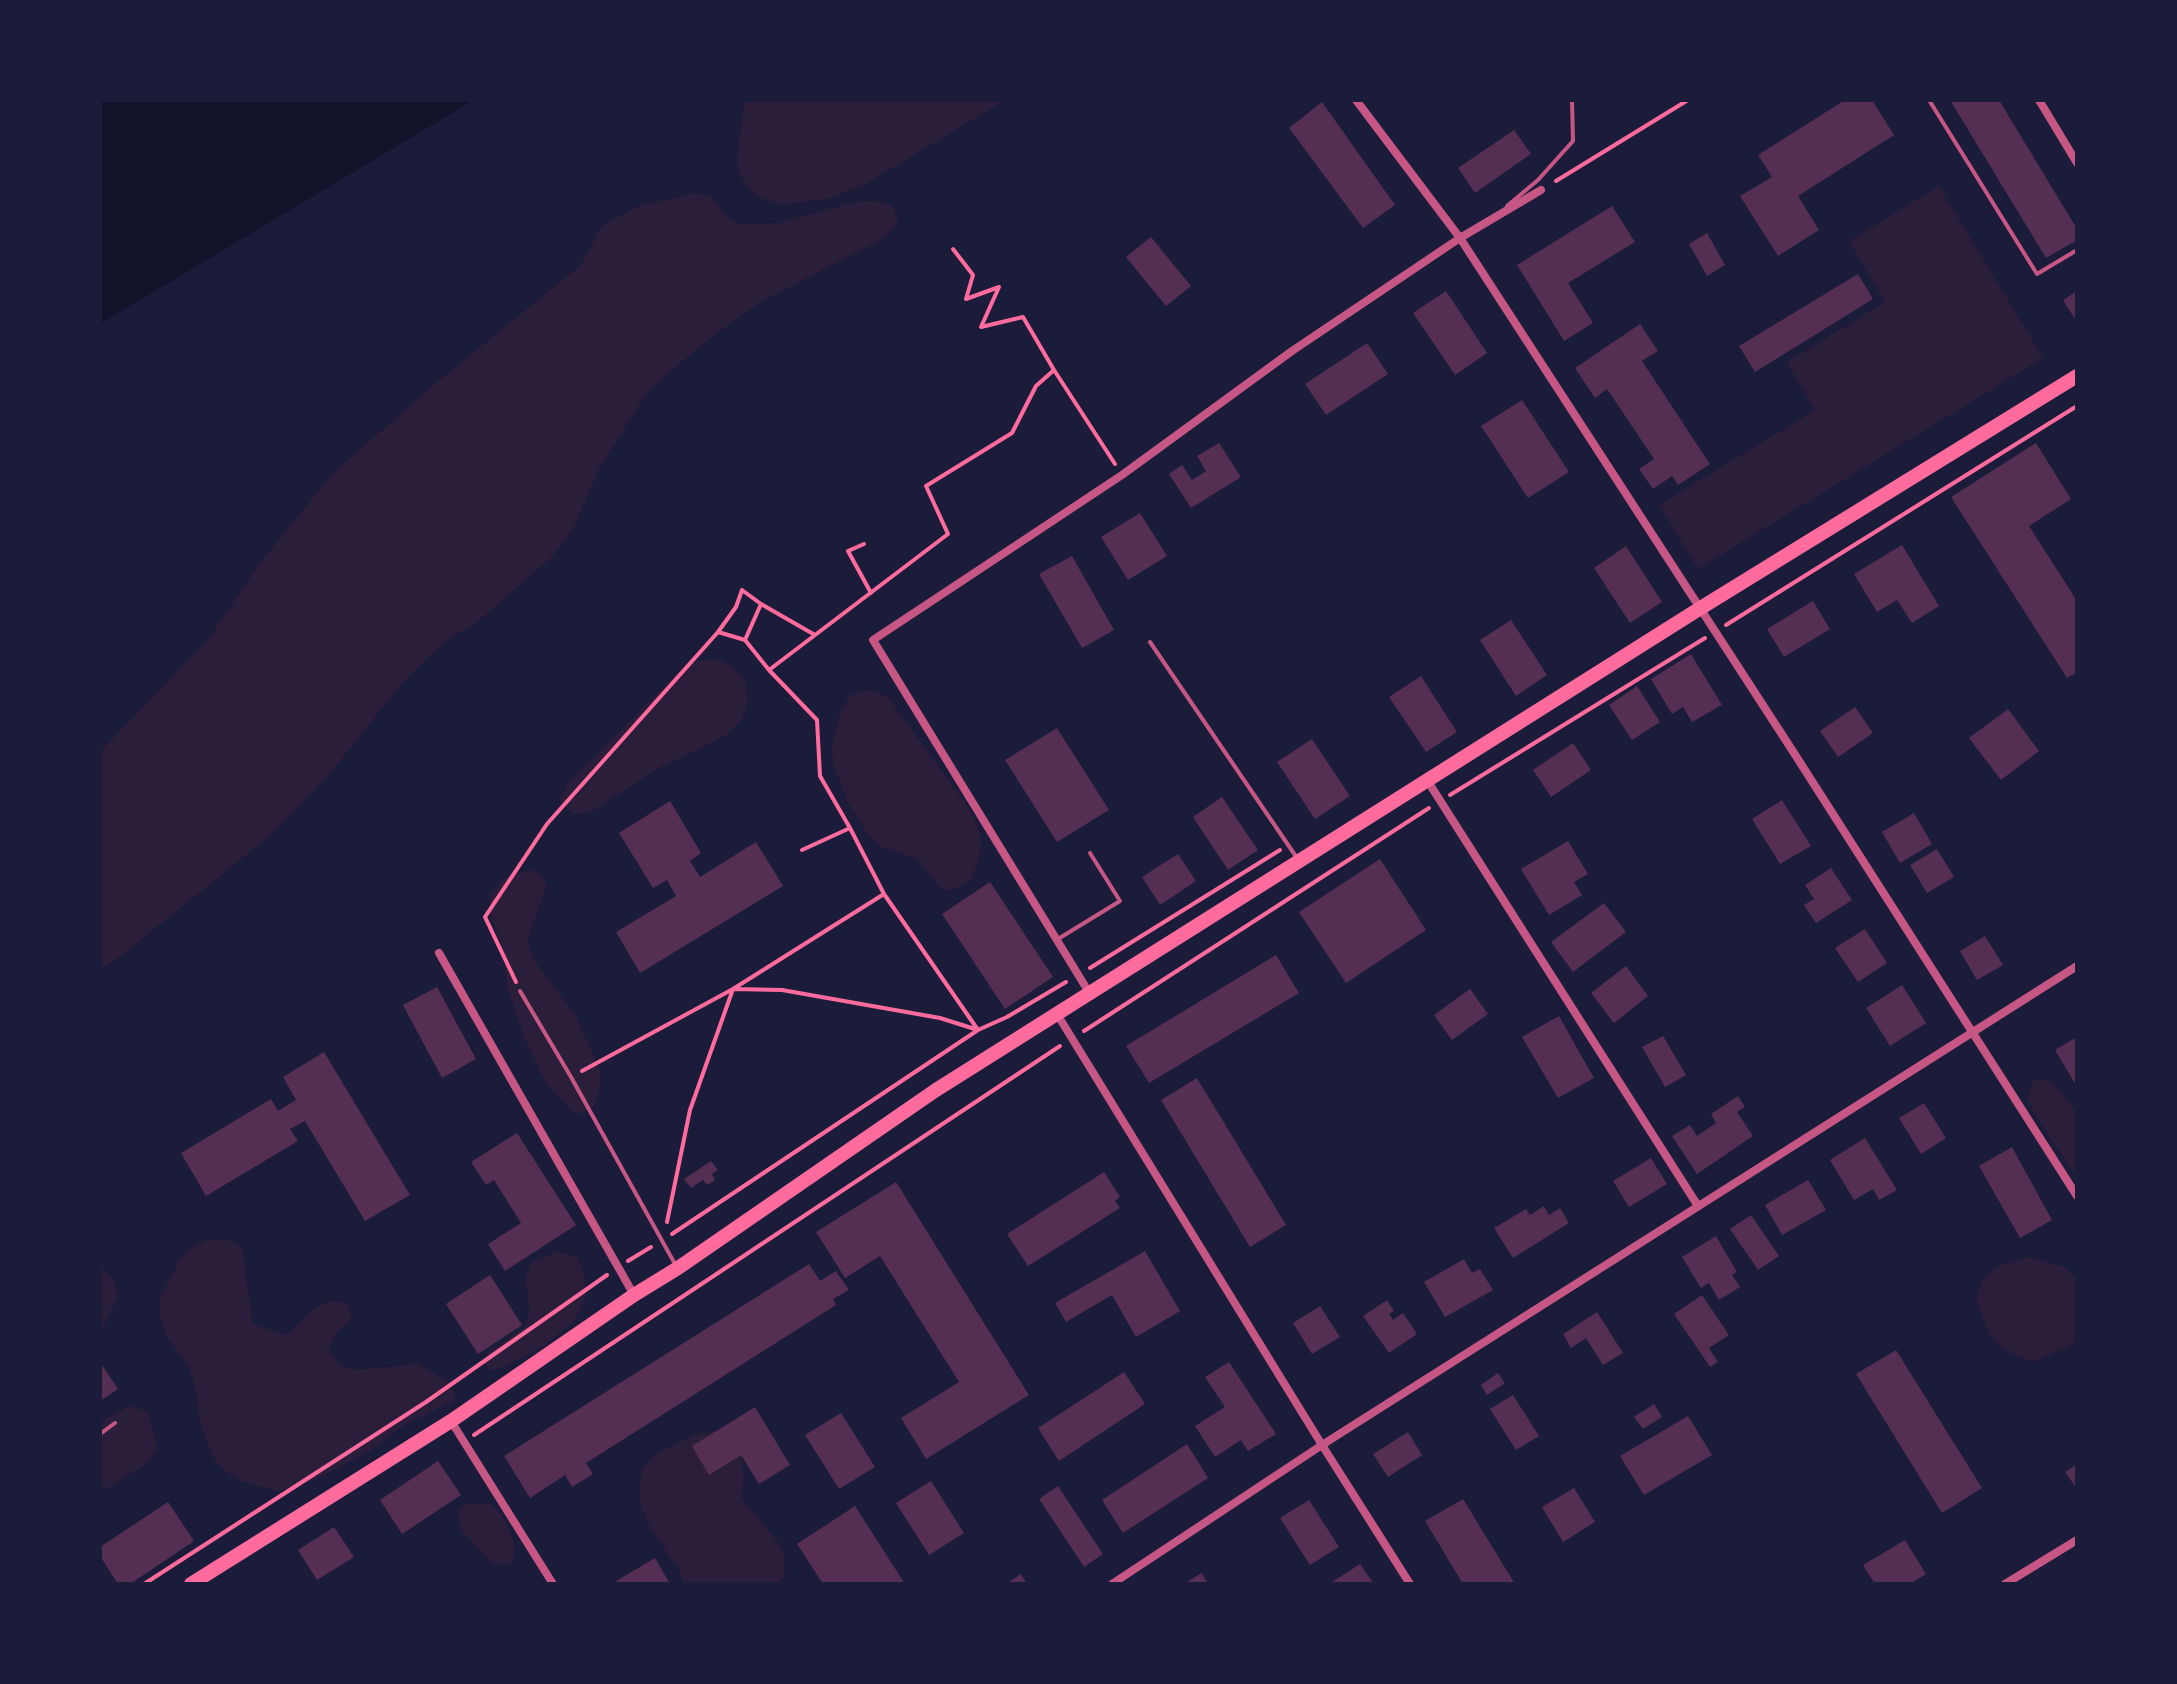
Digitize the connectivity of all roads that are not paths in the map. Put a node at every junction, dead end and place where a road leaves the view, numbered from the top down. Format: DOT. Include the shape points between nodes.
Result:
graph roads {
  1 [pos="1356,100"];
  2 [pos="1572,100"];
  3 [pos="1929,100"];
  4 [pos="2039,100"];
  5 [pos="2077,163"];
  6 [pos="1541,190"];
  7 [pos="1499,213"];
  8 [pos="1460,238"];
  9 [pos="2077,250"];
  10 [pos="2077,376"];
  11 [pos="1699,609"];
  12 [pos="1150,642"];
  13 [pos="1427,780"];
  14 [pos="1090,853"];
  15 [pos="1298,861"];
  16 [pos="1056,940"];
  17 [pos="439,953"];
  18 [pos="2077,966"];
  19 [pos="520,991"];
  20 [pos="1090,994"];
  21 [pos="1057,1014"];
  22 [pos="1973,1030"];
  23 [pos="2077,1196"];
  24 [pos="1698,1206"];
  25 [pos="678,1268"];
  26 [pos="634,1295"];
  27 [pos="451,1421"];
  28 [pos="115,1423"];
  29 [pos="100,1434"];
  30 [pos="1322,1445"];
  31 [pos="2077,1540"];
  32 [pos="191,1584"];
  33 [pos="553,1584"];
  34 [pos="1112,1584"];
  35 [pos="1410,1584"];
  36 [pos="2005,1584"];
  1 -- 8 [label="street"];
  2 -- 7 [label="lane" via="1573,141"];
  3 -- 9 [label="lane" via="2037,274"];
  4 -- 5 [label="street"];
  6 -- 7 [label="street"];
  7 -- 8 [label="street"];
  8 -- 11 [label="street"];
  8 -- 16 [label="street" via="1122,475 873,640"];
  10 -- 11 [label="main road"];
  11 -- 13 [label="main road"];
  11 -- 22 [label="street"];
  12 -- 15 [label="lane"];
  13 -- 15 [label="main road"];
  13 -- 24 [label="street"];
  14 -- 16 [label="lane" via="1120,901"];
  15 -- 20 [label="main road"];
  16 -- 20 [label="street"];
  17 -- 26 [label="street"];
  18 -- 22 [label="street"];
  19 -- 25 [label="lane"];
  20 -- 21 [label="main road"];
  21 -- 25 [label="main road" via="936,1090"];
  21 -- 30 [label="street"];
  22 -- 23 [label="street"];
  22 -- 24 [label="street"];
  24 -- 30 [label="street"];
  25 -- 26 [label="main road"];
  26 -- 27 [label="main road"];
  27 -- 32 [label="main road"];
  27 -- 33 [label="street"];
  28 -- 29 [label="lane"];
  30 -- 34 [label="street"];
  30 -- 35 [label="street"];
  31 -- 36 [label="street"];
}
